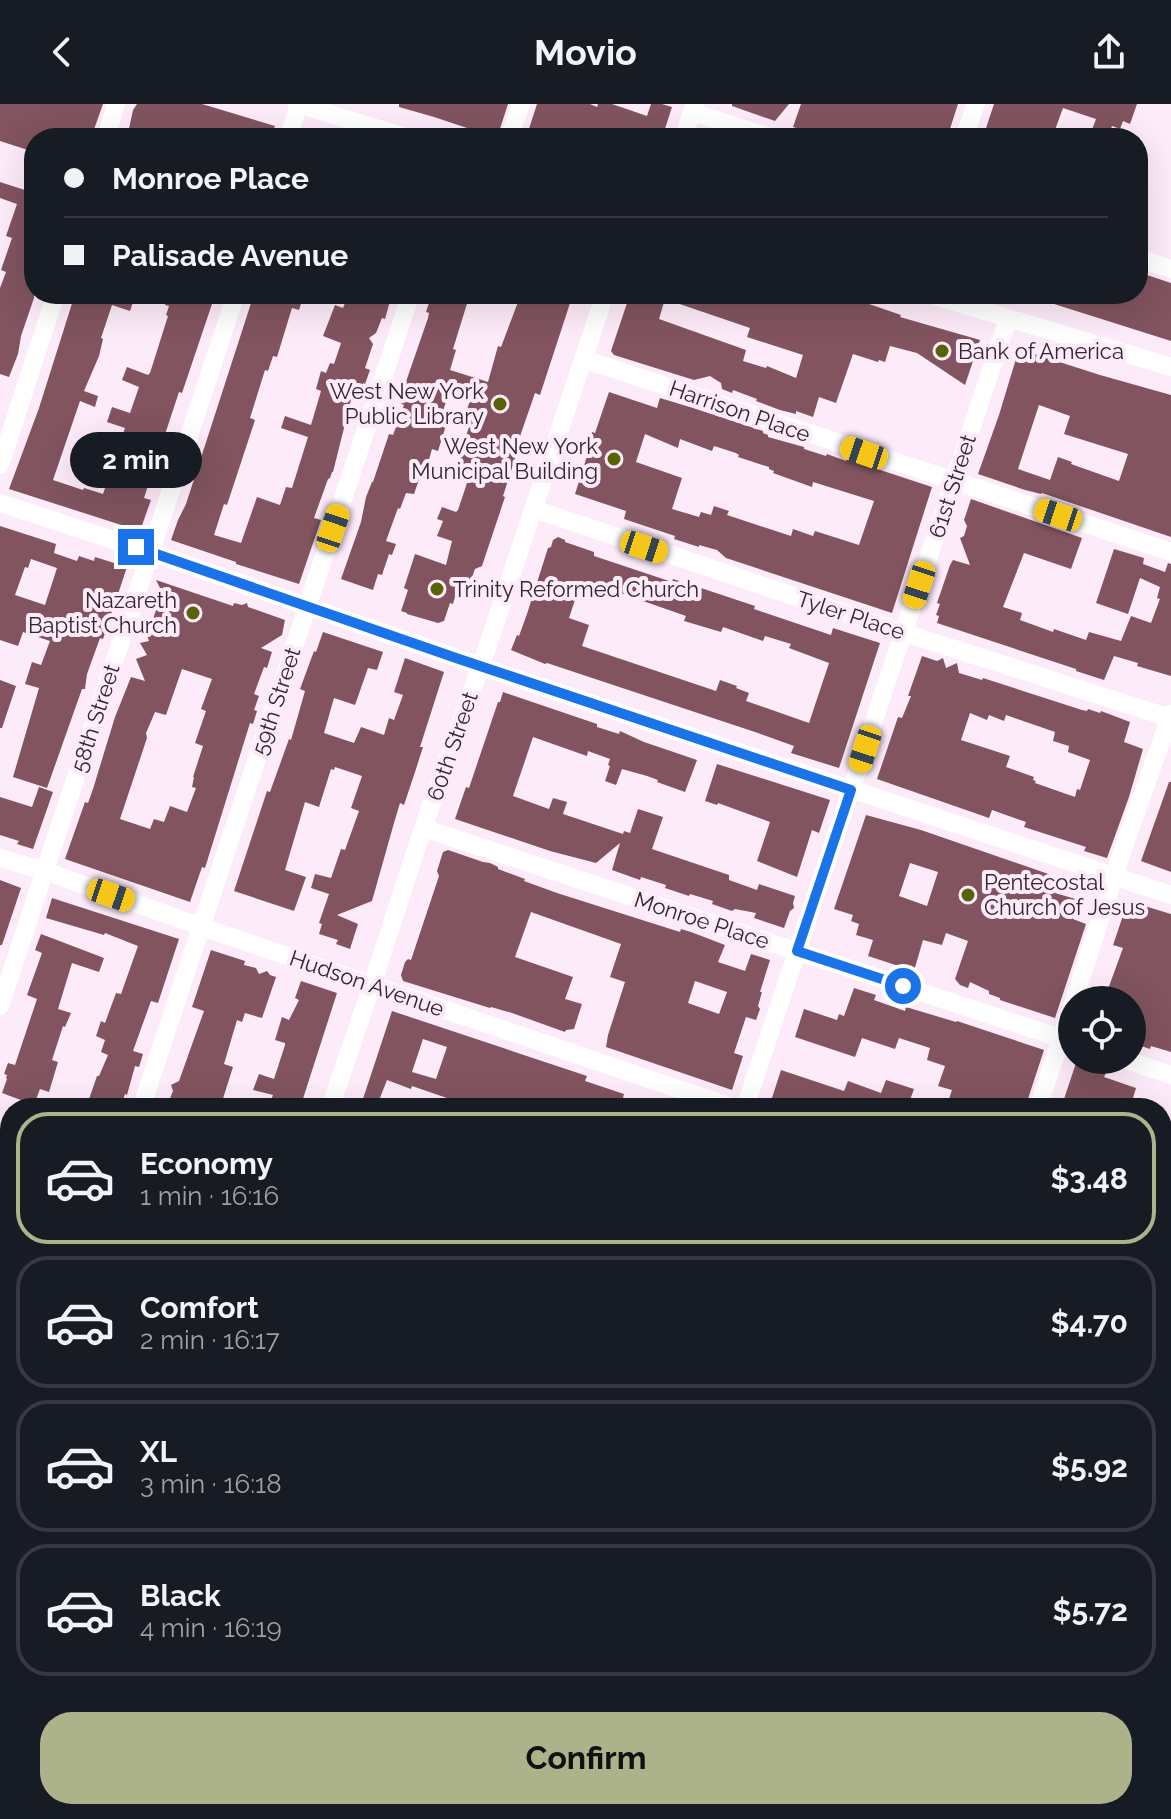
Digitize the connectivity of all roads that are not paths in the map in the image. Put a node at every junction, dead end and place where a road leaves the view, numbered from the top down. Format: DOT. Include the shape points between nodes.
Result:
graph roads {
  1 [pos="116,104"];
  2 [pos="298,104"];
  3 [pos="521,104"];
  4 [pos="976,104"];
  5 [pos="693,108"];
  6 [pos="109,128"];
  7 [pos="291,128"];
  8 [pos="376,128"];
  9 [pos="513,128"];
  10 [pos="686,128"];
  11 [pos="746,128"];
  12 [pos="968,128"];
  13 [pos="1148,261"];
  14 [pos="1171,269"];
  15 [pos="53,304"];
  16 [pos="233,304"];
  17 [pos="408,304"];
  18 [pos="602,304"];
  19 [pos="960,304"];
  20 [pos="1008,319"];
  21 [pos="583,359"];
  22 [pos="1171,367"];
  23 [pos="0,465"];
  24 [pos="954,481"];
  25 [pos="0,503"];
  26 [pos="534,509"];
  27 [pos="150,552"];
  28 [pos="1171,552"];
  29 [pos="307,606"];
  30 [pos="904,633"];
  31 [pos="480,666"];
  32 [pos="1170,716"];
  33 [pos="851,790"];
  34 [pos="423,828"];
  35 [pos="0,858"];
  36 [pos="45,871"];
  37 [pos="1114,876"];
  38 [pos="1171,895"];
  39 [pos="202,927"];
  40 [pos="797,951"];
  41 [pos="372,985"];
  42 [pos="1078,986"];
  43 [pos="0,1006"];
  44 [pos="1058,1037"];
  45 [pos="1058,1059"];
  46 [pos="1146,1067"];
  47 [pos="1171,1075"];
  48 [pos="144,1098"];
  49 [pos="333,1098"];
  50 [pos="705,1098"];
  51 [pos="748,1098"];
  52 [pos="1042,1098"];
  1 -- 6 [label="street"];
  2 -- 7 [label="street"];
  2 -- 8 [label="street"];
  3 -- 9 [label="street"];
  4 -- 12 [label="street"];
  5 -- 10 [label="street"];
  5 -- 11 [label="street"];
  13 -- 14 [label="street"];
  15 -- 23 [label="street"];
  16 -- 27 [label="street, 58th Street"];
  17 -- 29 [label="street, 59th Street"];
  18 -- 21 [label="street, 60th Street"];
  19 -- 20 [label="street"];
  20 -- 22 [label="street"];
  20 -- 24 [label="street, 61st Street"];
  21 -- 24 [label="street, Harrison Place"];
  21 -- 26 [label="street, 60th Street"];
  24 -- 28 [label="street, Harrison Place"];
  24 -- 30 [label="street, 61st Street"];
  25 -- 27 [label="street"];
  26 -- 30 [label="street, Tyler Place"];
  26 -- 31 [label="street, 60th Street"];
  27 -- 29 [label="street"];
  27 -- 36 [label="street, 58th Street"];
  29 -- 31 [label="street"];
  29 -- 39 [label="street, 59th Street"];
  30 -- 32 [label="street, Tyler Place"];
  30 -- 33 [label="street, 61st Street"];
  31 -- 33 [label="street"];
  31 -- 34 [label="street, 60th Street"];
  32 -- 37 [label="street"];
  33 -- 37 [label="street"];
  33 -- 40 [label="street, 61st Street"];
  34 -- 40 [label="street, Monroe Place"];
  34 -- 41 [label="street, 60th Street"];
  35 -- 36 [label="street, Hudson Avenue"];
  36 -- 39 [label="street, Hudson Avenue"];
  36 -- 43 [label="street, 58th Street"];
  37 -- 38 [label="street"];
  37 -- 42 [label="street"];
  39 -- 41 [label="street, Hudson Avenue"];
  39 -- 48 [label="street, 59th Street"];
  40 -- 44 [label="street, Monroe Place"];
  40 -- 51 [label="street, 61st Street"];
  41 -- 49 [label="street, 60th Street"];
  41 -- 50 [label="street, Hudson Avenue"];
  45 -- 52 [label="street"];
  46 -- 47 [label="street"];
}
